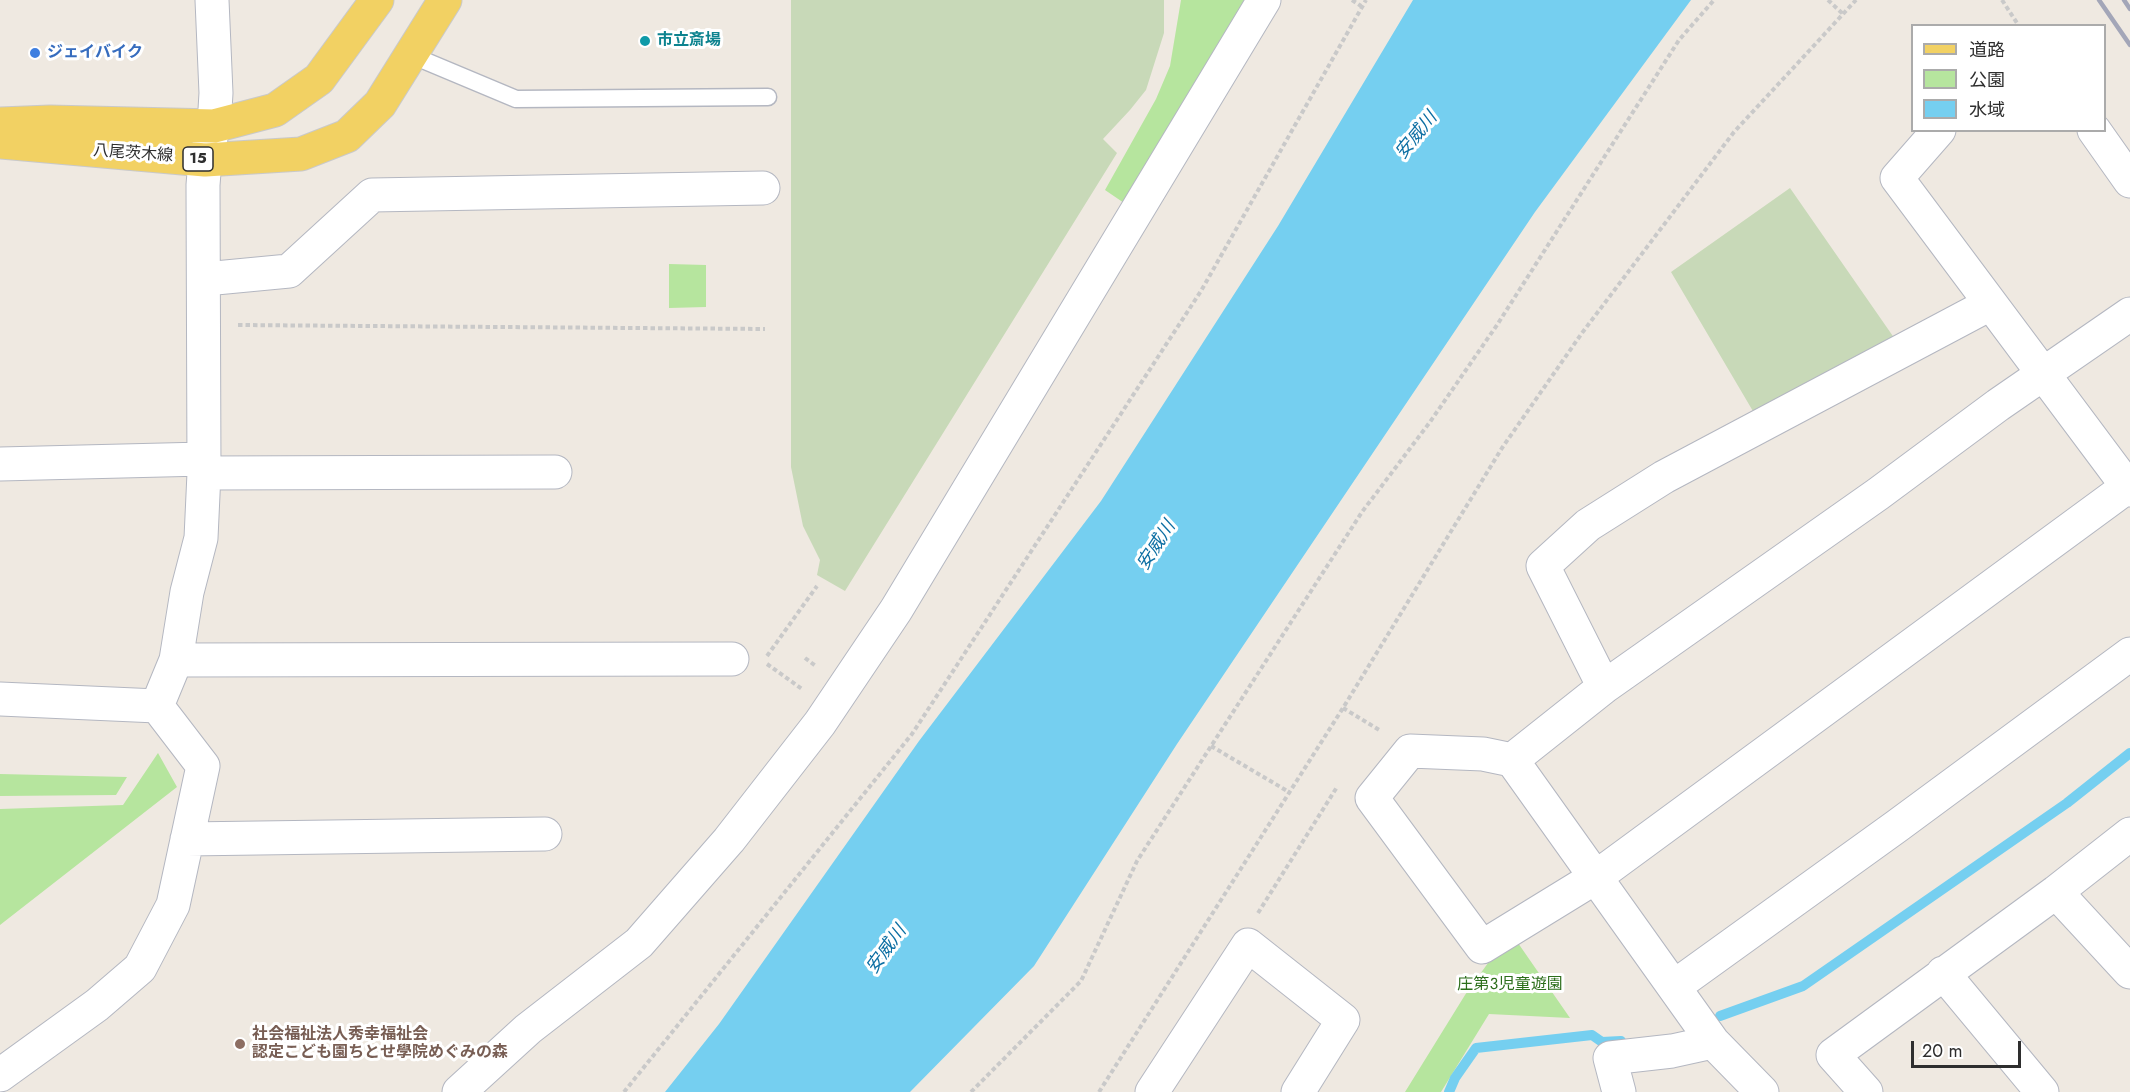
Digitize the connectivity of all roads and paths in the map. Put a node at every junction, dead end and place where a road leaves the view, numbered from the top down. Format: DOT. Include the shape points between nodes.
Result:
graph roads {
  1 [pos="212,0"];
  2 [pos="377,0"];
  3 [pos="445,0"];
  4 [pos="1264,0"];
  5 [pos="1352,0"];
  6 [pos="1366,0"];
  7 [pos="1714,0"];
  8 [pos="1828,0"];
  9 [pos="1856,0"];
  10 [pos="2002,0"];
  11 [pos="1362,6"];
  12 [pos="1843,14"];
  13 [pos="2018,24"];
  14 [pos="411,55"];
  15 [pos="768,97"];
  16 [pos="0,124"];
  17 [pos="214,126"];
  18 [pos="1937,132"];
  19 [pos="2095,132"];
  20 [pos="0,142"];
  21 [pos="206,160"];
  22 [pos="2130,181"];
  23 [pos="763,188"];
  24 [pos="205,279"];
  25 [pos="1990,304"];
  26 [pos="2130,314"];
  27 [pos="765,329"];
  28 [pos="204,335"];
  29 [pos="2042,375"];
  30 [pos="0,464"];
  31 [pos="204,466"];
  32 [pos="555,472"];
  33 [pos="2129,488"];
  34 [pos="817,586"];
  35 [pos="2130,654"];
  36 [pos="176,660"];
  37 [pos="748,660"];
  38 [pos="1604,687"];
  39 [pos="0,699"];
  40 [pos="157,705"];
  41 [pos="830,708"];
  42 [pos="1344,708"];
  43 [pos="1211,746"];
  44 [pos="1410,751"];
  45 [pos="1512,760"];
  46 [pos="1340,784"];
  47 [pos="1289,792"];
  48 [pos="545,834"];
  49 [pos="2130,834"];
  50 [pos="187,839"];
  51 [pos="1596,877"];
  52 [pos="2056,892"];
  53 [pos="1248,945"];
  54 [pos="2130,972"];
  55 [pos="1943,973"];
  56 [pos="1675,986"];
  57 [pos="1713,1042"];
  58 [pos="0,1075"];
  59 [pos="459,1092"];
  60 [pos="624,1092"];
  61 [pos="971,1092"];
  62 [pos="1099,1092"];
  63 [pos="1152,1092"];
  64 [pos="1298,1092"];
  65 [pos="1619,1092"];
  66 [pos="1762,1092"];
  67 [pos="1866,1092"];
  68 [pos="2042,1092"];
  1 -- 17 [label="street"];
  2 -- 17 [label="main road, 八尾茨木線 / 15" via="319,79 275,110"];
  3 -- 14 [label="main road, 八尾茨木線 / 15"];
  4 -- 41 [label="street" via="896,610"];
  5 -- 11 [label="path"];
  6 -- 11 [label="path"];
  7 -- 43 [label="path" via="1679,40 1497,325 1362,512"];
  8 -- 12 [label="path"];
  9 -- 12 [label="path"];
  10 -- 13 [label="path"];
  11 -- 60 [label="path" via="1201,291 912,734"];
  12 -- 42 [label="path" via="1734,132 1582,333 1502,448"];
  14 -- 15 [label="lane" via="516,99"];
  14 -- 21 [label="main road, 八尾茨木線 / 15" via="380,104 347,136 301,154"];
  16 -- 17 [label="main road, 八尾茨木線 / 15"];
  17 -- 21 [label="street"];
  18 -- 25 [label="street" via="1898,178"];
  19 -- 22 [label="street"];
  20 -- 21 [label="main road, 八尾茨木線 / 15"];
  21 -- 24 [label="street"];
  23 -- 24 [label="street" via="372,195 289,271"];
  24 -- 28 [label="street"];
  25 -- 29 [label="street"];
  25 -- 38 [label="street" via="1664,477 1588,525 1543,566"];
  26 -- 29 [label="street"];
  27 -- 28 [label="path" via="219,325"];
  28 -- 31 [label="street"];
  29 -- 33 [label="street"];
  29 -- 38 [label="street"];
  30 -- 31 [label="street"];
  31 -- 32 [label="street"];
  31 -- 36 [label="street" via="201,538"];
  33 -- 51 [label="street"];
  34 -- 37 [label="path"];
  35 -- 56 [label="street"];
  36 -- 37 [label="street"];
  36 -- 40 [label="street"];
  37 -- 41 [label="path"];
  38 -- 45 [label="street"];
  39 -- 40 [label="street"];
  40 -- 50 [label="street" via="203,766"];
  41 -- 59 [label="street" via="729,840 639,943 528,1029"];
  42 -- 44 [label="path"];
  42 -- 47 [label="path"];
  43 -- 47 [label="path"];
  43 -- 61 [label="path" via="1137,861 1081,981"];
  44 -- 45 [label="street" via="1483,754"];
  44 -- 51 [label="street" via="1372,798 1482,947"];
  45 -- 51 [label="street"];
  46 -- 53 [label="path" via="1267,896 1248,933"];
  47 -- 62 [label="path"];
  48 -- 50 [label="street"];
  49 -- 52 [label="street"];
  50 -- 58 [label="street" via="173,904 140,968 98,1005"];
  51 -- 56 [label="street"];
  52 -- 54 [label="street"];
  52 -- 55 [label="street"];
  53 -- 63 [label="street"];
  53 -- 64 [label="street" via="1343,1020"];
  55 -- 67 [label="street" via="1833,1055"];
  55 -- 68 [label="street"];
  56 -- 57 [label="street"];
  57 -- 65 [label="street" via="1610,1058"];
  57 -- 66 [label="street"];
}
